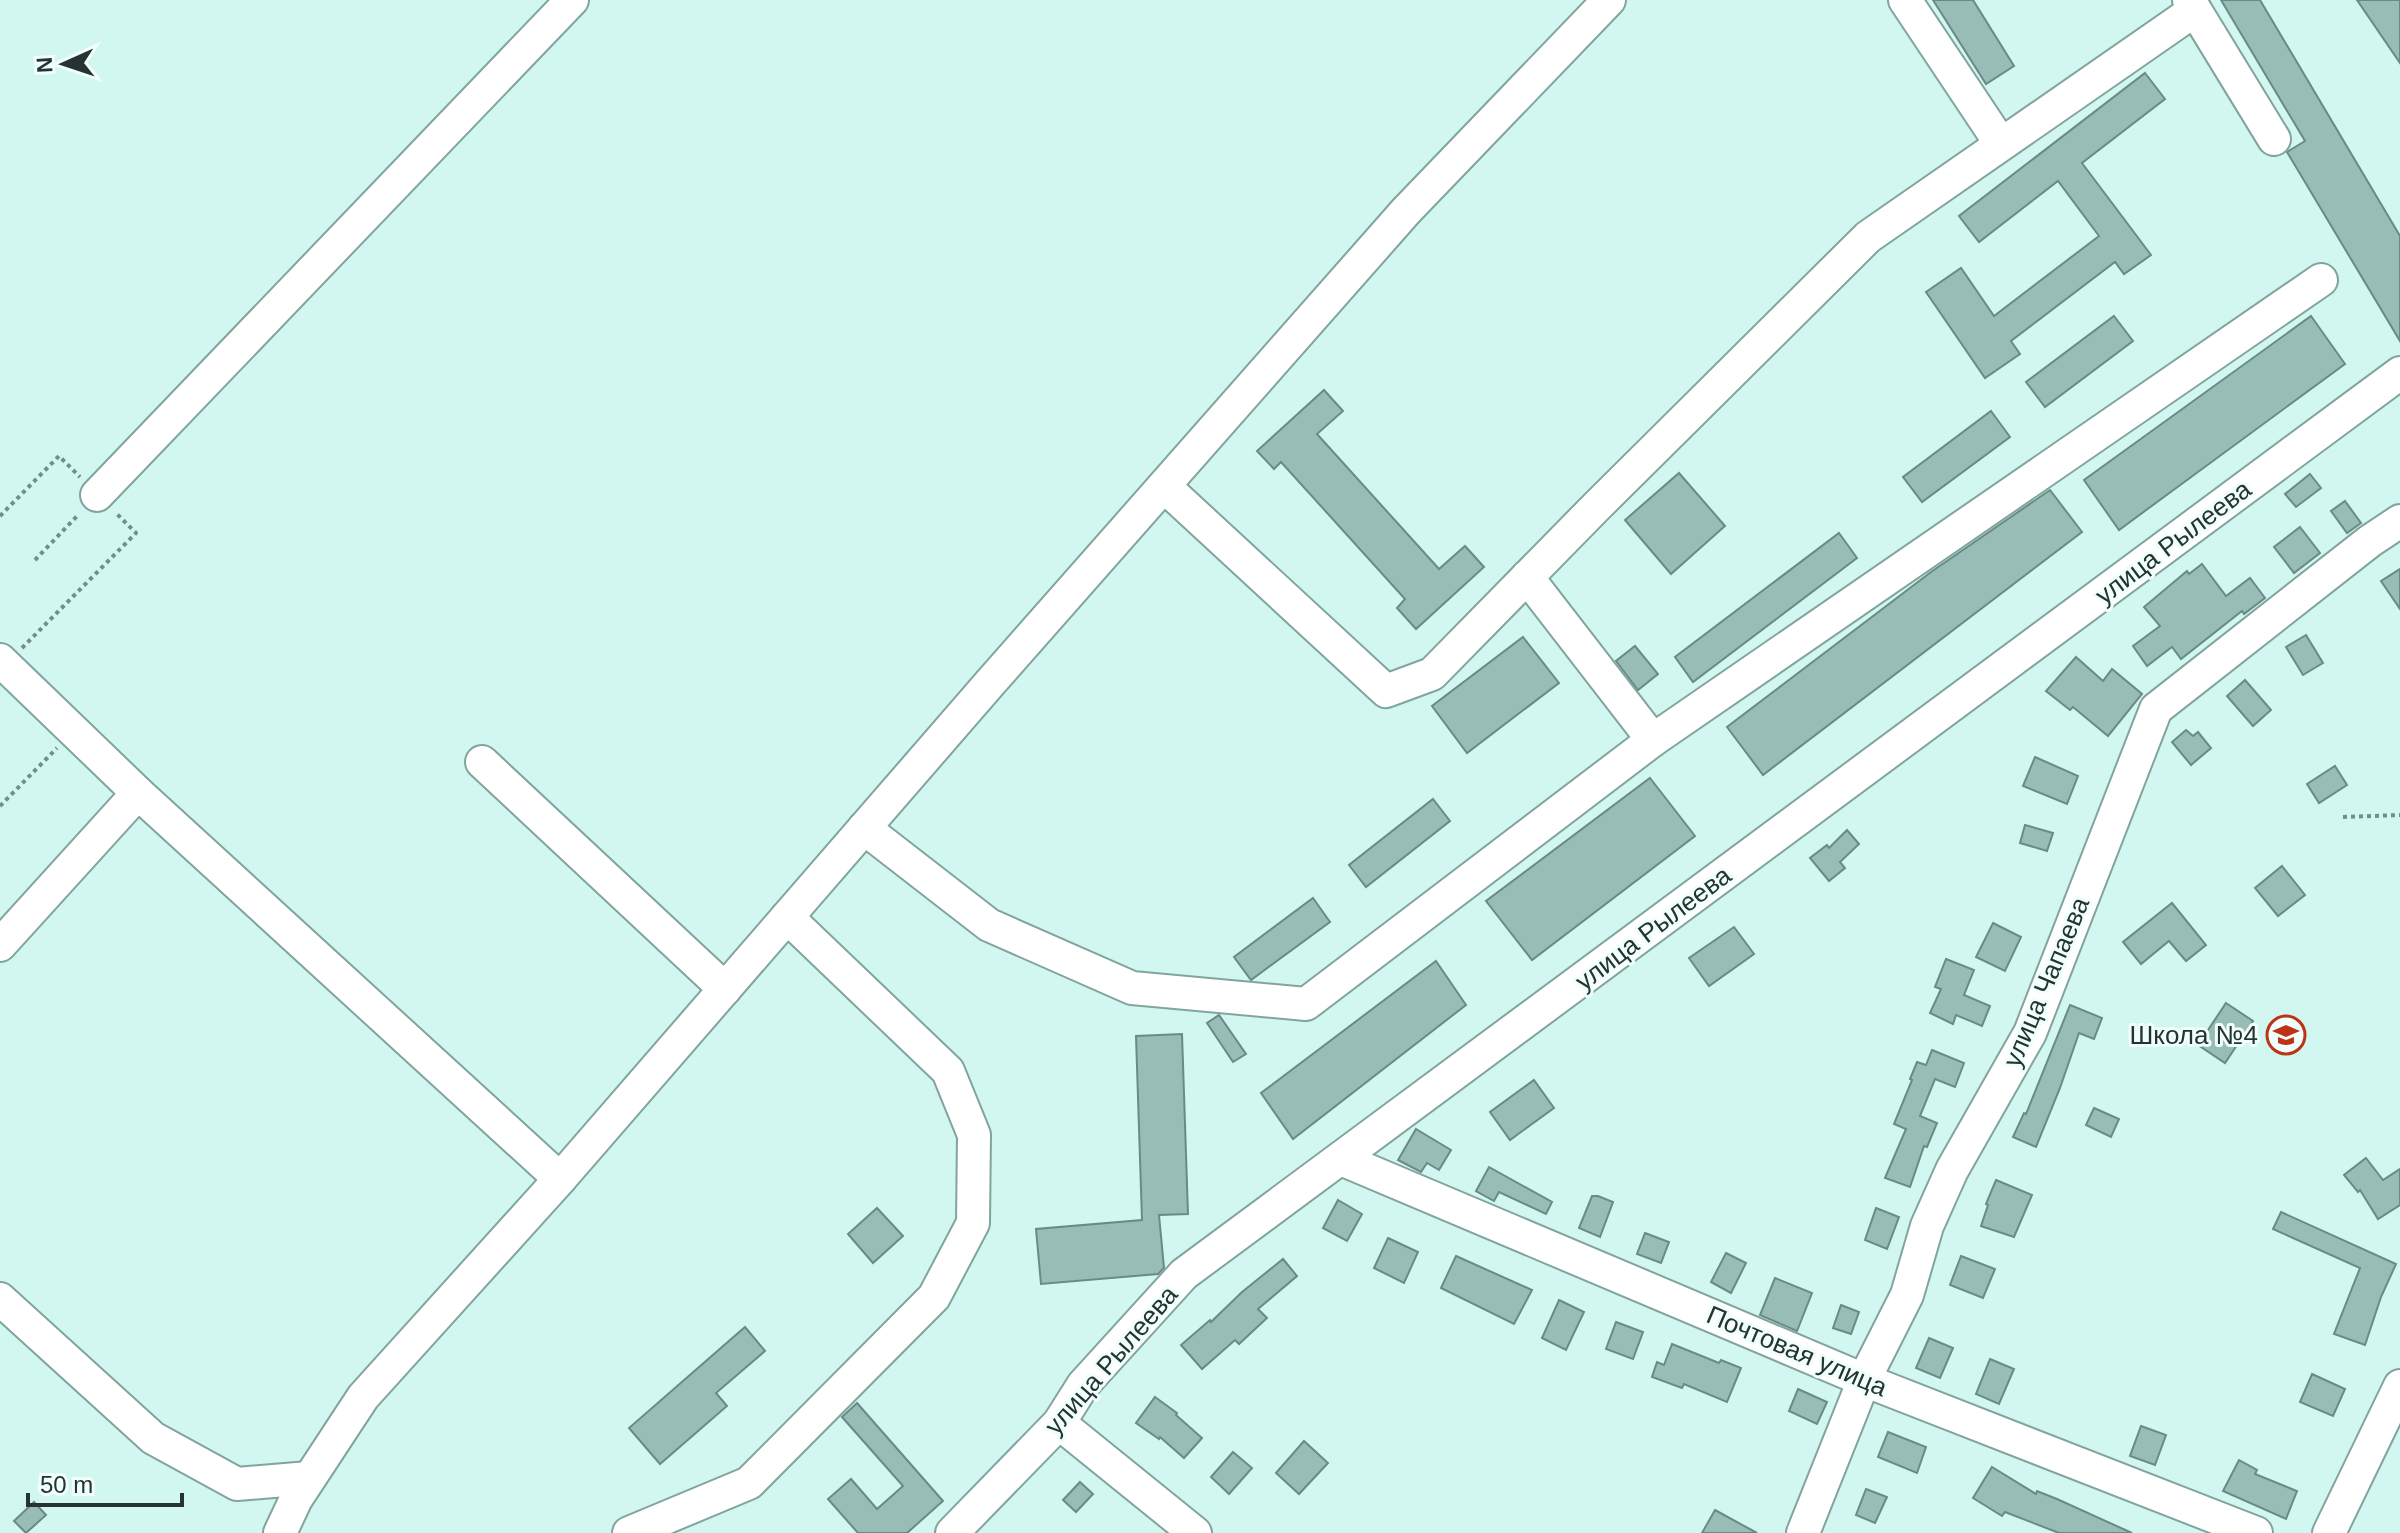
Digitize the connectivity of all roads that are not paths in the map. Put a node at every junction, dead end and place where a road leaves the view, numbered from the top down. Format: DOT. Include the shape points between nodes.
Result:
graph roads {
  1 [pos="572,0"];
  2 [pos="1609,0"];
  3 [pos="1905,0"];
  4 [pos="2192,5"];
  5 [pos="2274,139"];
  6 [pos="2001,144"];
  7 [pos="2321,280"];
  8 [pos="2400,373"];
  9 [pos="1164,486"];
  10 [pos="97,495"];
  11 [pos="2400,521"];
  12 [pos="1527,577"];
  13 [pos="2,663"];
  14 [pos="1653,740"];
  15 [pos="482,762"];
  16 [pos="138,793"];
  17 [pos="864,828"];
  18 [pos="787,917"];
  19 [pos="0,945"];
  20 [pos="725,989"];
  21 [pos="1341,1159"];
  22 [pos="560,1179"];
  23 [pos="0,1299"];
  24 [pos="1864,1380"];
  25 [pos="2400,1386"];
  26 [pos="1059,1423"];
  27 [pos="309,1478"];
  28 [pos="280,1533"];
  29 [pos="629,1533"];
  30 [pos="952,1533"];
  31 [pos="1195,1533"];
  32 [pos="1803,1533"];
  33 [pos="2256,1533"];
  34 [pos="2329,1533"];
  1 -- 10 [label="street"];
  2 -- 9 [label="street" via="1406,211"];
  3 -- 6 [label="street"];
  4 -- 5 [label="street"];
  4 -- 6 [label="street"];
  6 -- 12 [label="street" via="1868,237"];
  7 -- 14 [label="street"];
  8 -- 21 [label="street, улица Рылеева"];
  9 -- 12 [label="street" via="1386,691 1432,674"];
  9 -- 17 [label="street"];
  11 -- 24 [label="street, улица Чапаева" via="2156,709 2030,1033 1952,1170 1927,1226 1907,1295"];
  12 -- 14 [label="street"];
  13 -- 16 [label="street"];
  14 -- 17 [label="street" via="1306,1004 1132,988 989,925"];
  15 -- 20 [label="street"];
  16 -- 19 [label="street"];
  16 -- 22 [label="street"];
  17 -- 18 [label="street"];
  18 -- 20 [label="street"];
  18 -- 29 [label="street" via="948,1071 974,1135 973,1223 934,1297 749,1483"];
  20 -- 22 [label="street"];
  21 -- 24 [label="street, Почтовая улица"];
  21 -- 26 [label="street, улица Рылеева" via="1184,1274 1083,1385"];
  22 -- 27 [label="street" via="363,1397"];
  23 -- 27 [label="street" via="153,1438 237,1484"];
  24 -- 32 [label="street, улица Чапаева"];
  24 -- 33 [label="street, Почтовая улица"];
  25 -- 34 [label="street"];
  26 -- 30 [label="street, улица Рылеева"];
  26 -- 31 [label="street"];
  27 -- 28 [label="street"];
}
